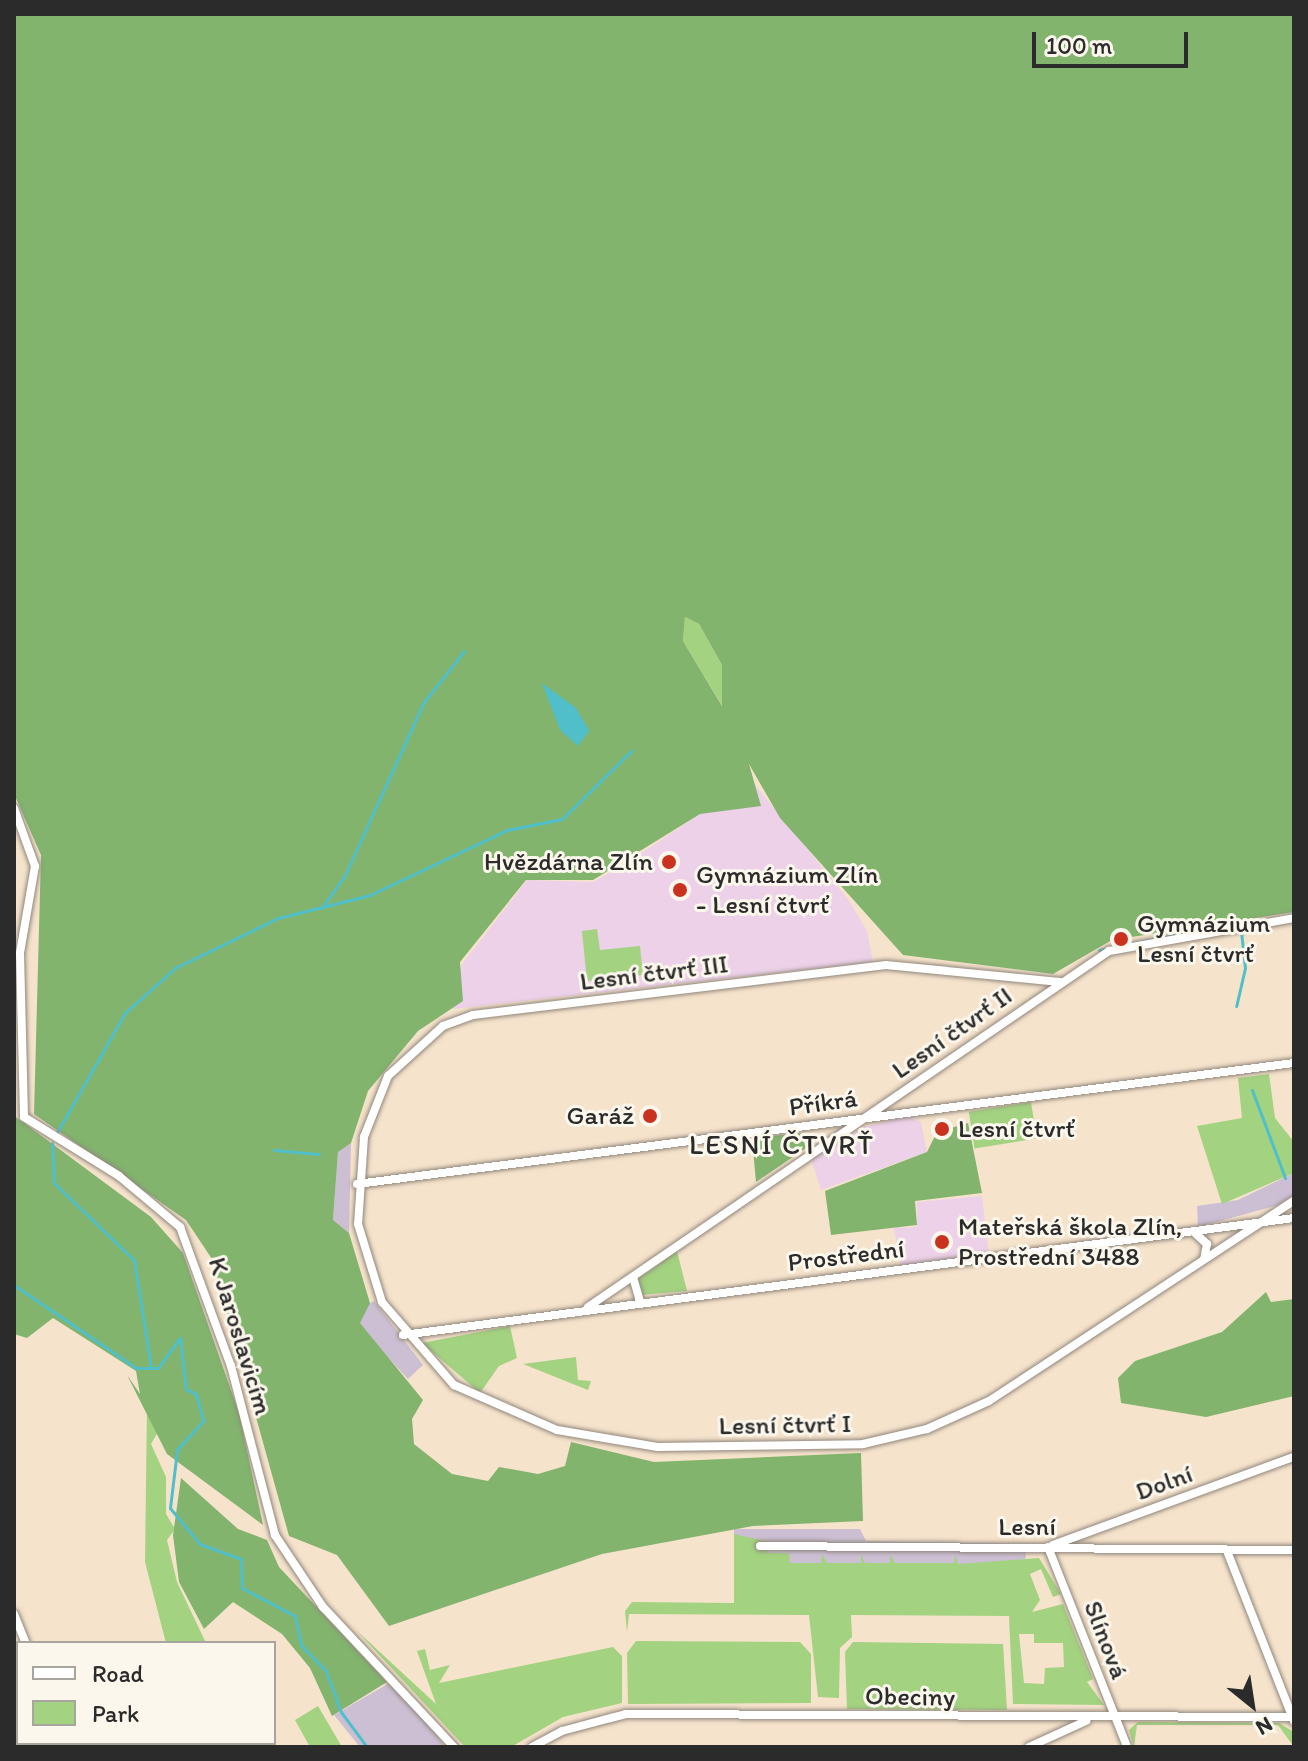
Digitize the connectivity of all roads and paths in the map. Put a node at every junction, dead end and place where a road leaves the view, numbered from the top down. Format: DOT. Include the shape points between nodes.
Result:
graph roads {
  1 [pos="14,808"];
  2 [pos="1294,918"];
  3 [pos="1060,982"];
  4 [pos="1294,1063"];
  5 [pos="866,1117"];
  6 [pos="357,1184"];
  7 [pos="1294,1201"];
  8 [pos="1294,1218"];
  9 [pos="1262,1223"];
  10 [pos="1194,1232"];
  11 [pos="1202,1261"];
  12 [pos="633,1277"];
  13 [pos="641,1302"];
  14 [pos="585,1309"];
  15 [pos="403,1335"];
  16 [pos="1294,1457"];
  17 [pos="760,1546"];
  18 [pos="1048,1547"];
  19 [pos="1294,1550"];
  20 [pos="1227,1551"];
  21 [pos="14,1614"];
  22 [pos="25,1641"];
  23 [pos="1113,1713"];
  24 [pos="1092,1718"];
  25 [pos="1293,1719"];
  26 [pos="454,1747"];
  27 [pos="532,1747"];
  28 [pos="1029,1747"];
  29 [pos="1127,1747"];
  1 -- 26 [label="street, K Jaroslavicím" via="35,866 20,953 24,1117 119,1176 180,1227 231,1366 275,1535 323,1607 425,1707"];
  2 -- 3 [label="street, Lesní čtvrť II" via="1121,947"];
  3 -- 5 [label="street, Lesní čtvrť II"];
  3 -- 6 [label="street, Lesní čtvrť III" via="886,965 461,1018 417,1043 384,1083"];
  4 -- 5 [label="street, Příkrá"];
  5 -- 6 [label="street, Příkrá"];
  5 -- 12 [label="street, Lesní čtvrť II"];
  6 -- 15 [label="street, Lesní čtvrť I" via="367,1263"];
  7 -- 9 [label="street, Lesní čtvrť I"];
  8 -- 9 [label="street, Prostřední"];
  9 -- 10 [label="street, Prostřední"];
  9 -- 11 [label="street, Lesní čtvrť I"];
  10 -- 11 [label="street" via="1207,1244"];
  10 -- 13 [label="street, Prostřední"];
  11 -- 15 [label="street, Lesní čtvrť I" via="989,1401 927,1429 863,1444 658,1447 578,1435 479,1400"];
  12 -- 13 [label="street"];
  12 -- 14 [label="street, Lesní čtvrť II"];
  13 -- 14 [label="street, Prostřední"];
  14 -- 15 [label="street, Prostřední"];
  16 -- 18 [label="street, Dolní"];
  17 -- 18 [label="street, Lesní"];
  18 -- 20 [label="street, Lesní"];
  18 -- 23 [label="street, Slínová"];
  19 -- 20 [label="street, Lesní"];
  20 -- 25 [label="street"];
  21 -- 22 [label="street"];
  23 -- 24 [label="street, Obeciny"];
  23 -- 25 [label="street, Obeciny"];
  23 -- 29 [label="street, Slínová"];
  24 -- 27 [label="street, Obeciny" via="626,1714 562,1731"];
  24 -- 28 [label="street"];
}
